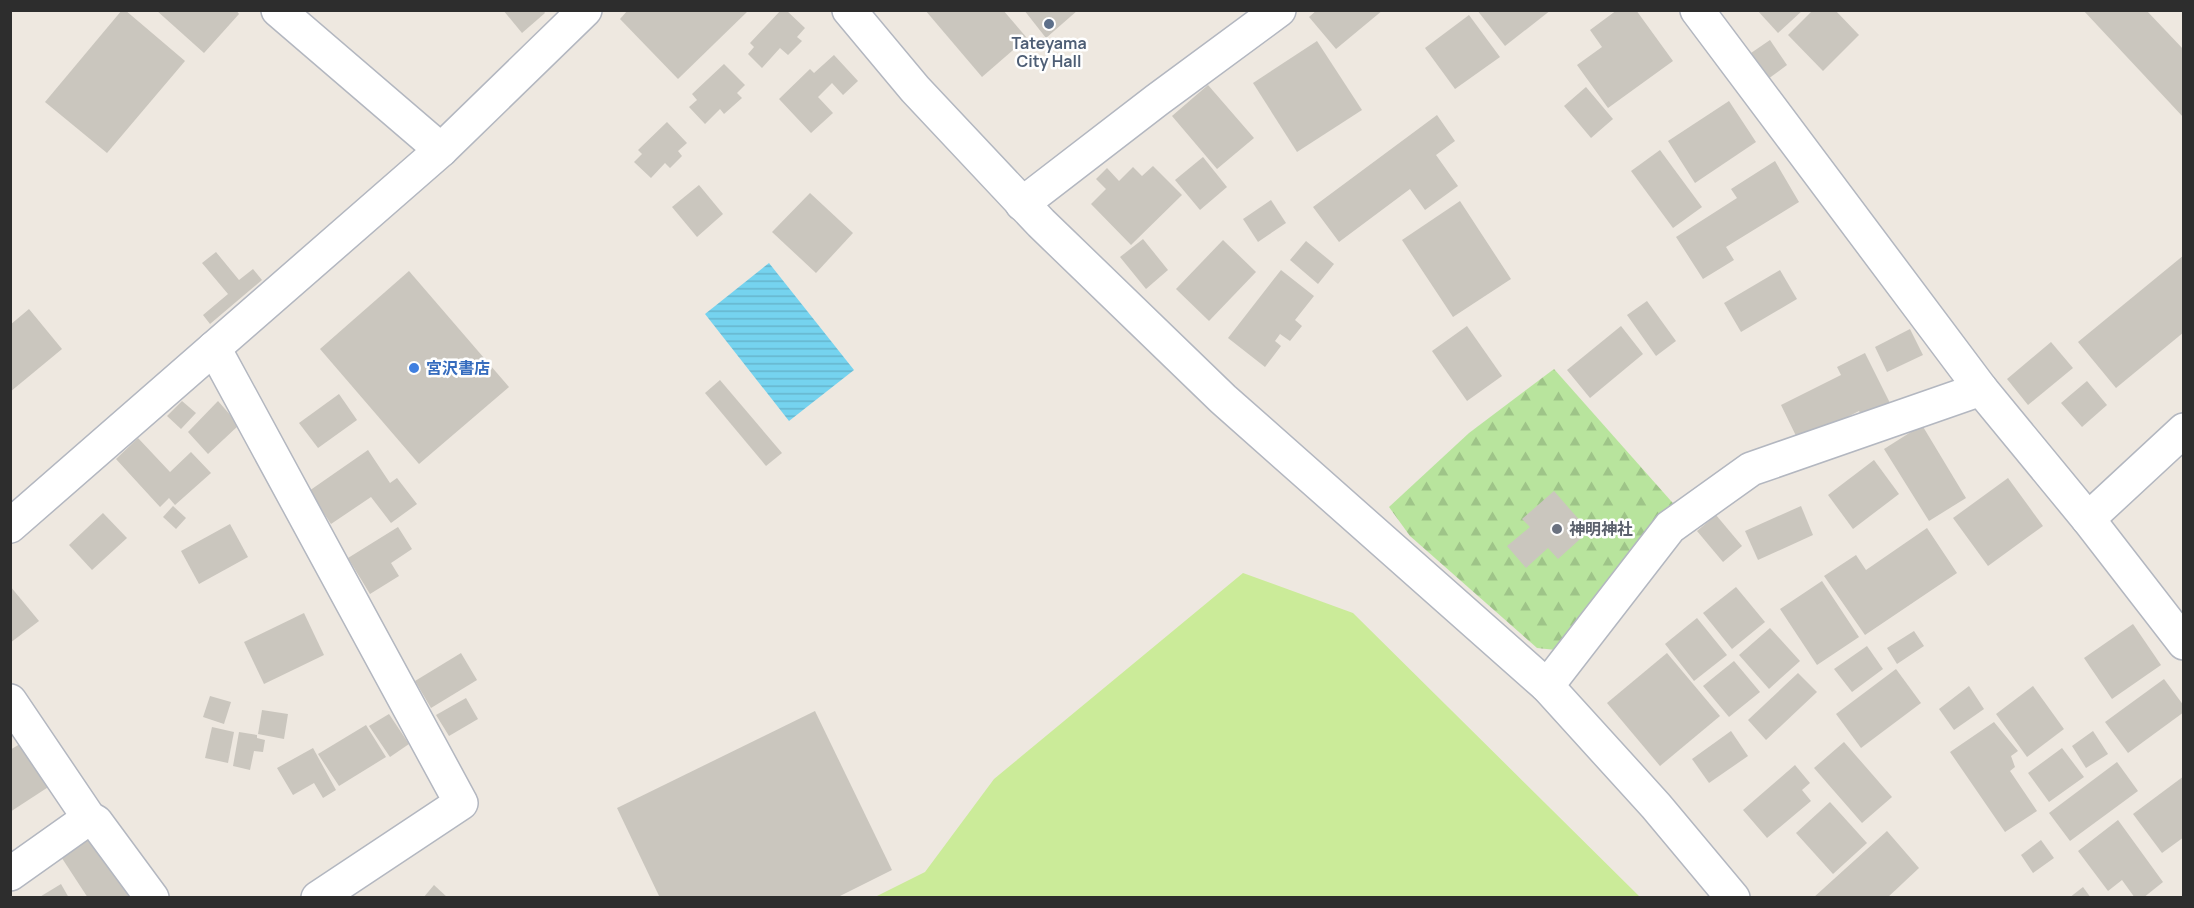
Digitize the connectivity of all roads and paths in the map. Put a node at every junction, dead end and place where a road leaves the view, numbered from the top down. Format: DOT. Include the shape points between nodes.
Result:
graph roads {
  1 [pos="278,10"];
  2 [pos="585,10"];
  3 [pos="849,10"];
  4 [pos="1280,10"];
  5 [pos="1697,10"];
  6 [pos="441,150"];
  7 [pos="1022,204"];
  8 [pos="214,348"];
  9 [pos="1981,389"];
  10 [pos="2184,430"];
  11 [pos="2088,519"];
  12 [pos="10,526"];
  13 [pos="2184,643"];
  14 [pos="1547,686"];
  15 [pos="10,701"];
  16 [pos="89,818"];
  17 [pos="10,874"];
  18 [pos="152,897"];
  19 [pos="318,897"];
  20 [pos="1733,897"];
  1 -- 6 [label="street"];
  2 -- 6 [label="street"];
  3 -- 7 [label="street" via="915,89"];
  4 -- 7 [label="street"];
  5 -- 9 [label="street"];
  6 -- 8 [label="street"];
  7 -- 14 [label="street" via="1223,399"];
  8 -- 12 [label="street"];
  8 -- 19 [label="street" via="461,803"];
  9 -- 11 [label="street"];
  9 -- 14 [label="street" via="1751,469 1671,527"];
  10 -- 11 [label="street"];
  11 -- 13 [label="street"];
  14 -- 20 [label="street"];
  15 -- 16 [label="street"];
  16 -- 17 [label="street"];
  16 -- 18 [label="street"];
}
